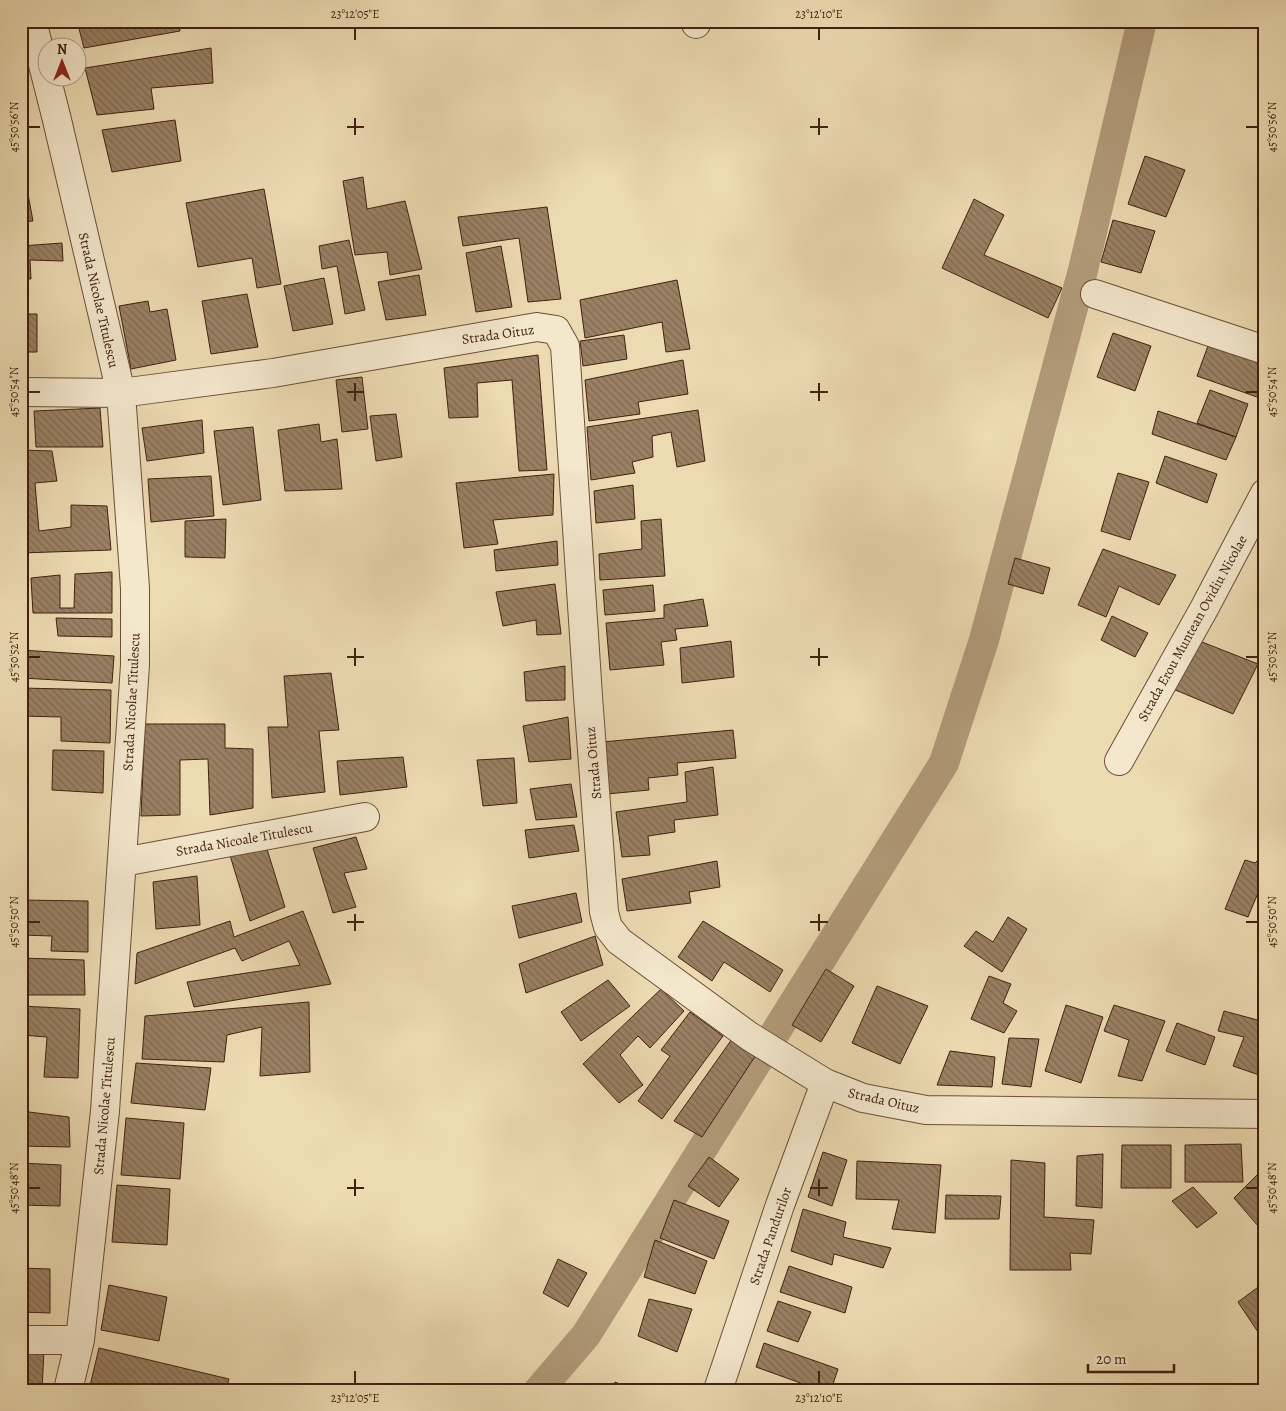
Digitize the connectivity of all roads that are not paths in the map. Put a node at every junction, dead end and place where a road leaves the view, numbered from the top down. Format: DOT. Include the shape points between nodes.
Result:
graph roads {
  1 [pos="32,21"];
  2 [pos="1095,294"];
  3 [pos="1265,350"];
  4 [pos="21,392"];
  5 [pos="121,393"];
  6 [pos="1265,493"];
  7 [pos="1119,761"];
  8 [pos="365,817"];
  9 [pos="123,862"];
  10 [pos="825,1083"];
  11 [pos="1265,1114"];
  12 [pos="21,1340"];
  13 [pos="80,1340"];
  14 [pos="68,1390"];
  15 [pos="718,1390"];
  1 -- 5 [label="street, Strada Nicolae Titulescu"];
  2 -- 3 [label="street"];
  4 -- 5 [label="street"];
  5 -- 9 [label="street, Strada Nicolae Titulescu" via="135,588 135,665"];
  5 -- 10 [label="street, Strada Oituz" via="273,372 537,327 556,330 565,346 588,696 604,912 608,927 619,941 749,1036"];
  6 -- 7 [label="street, Strada Erou Muntean Ovidiu Nicolae"];
  8 -- 9 [label="street, Strada Nicoale Titulescu"];
  9 -- 13 [label="street, Strada Nicolae Titulescu" via="105,1112"];
  10 -- 11 [label="street, Strada Oituz" via="863,1098 926,1110"];
  10 -- 15 [label="street, Strada Pandurilor"];
  12 -- 13 [label="street"];
  13 -- 14 [label="street, Strada Nicolae Titulescu"];
}
